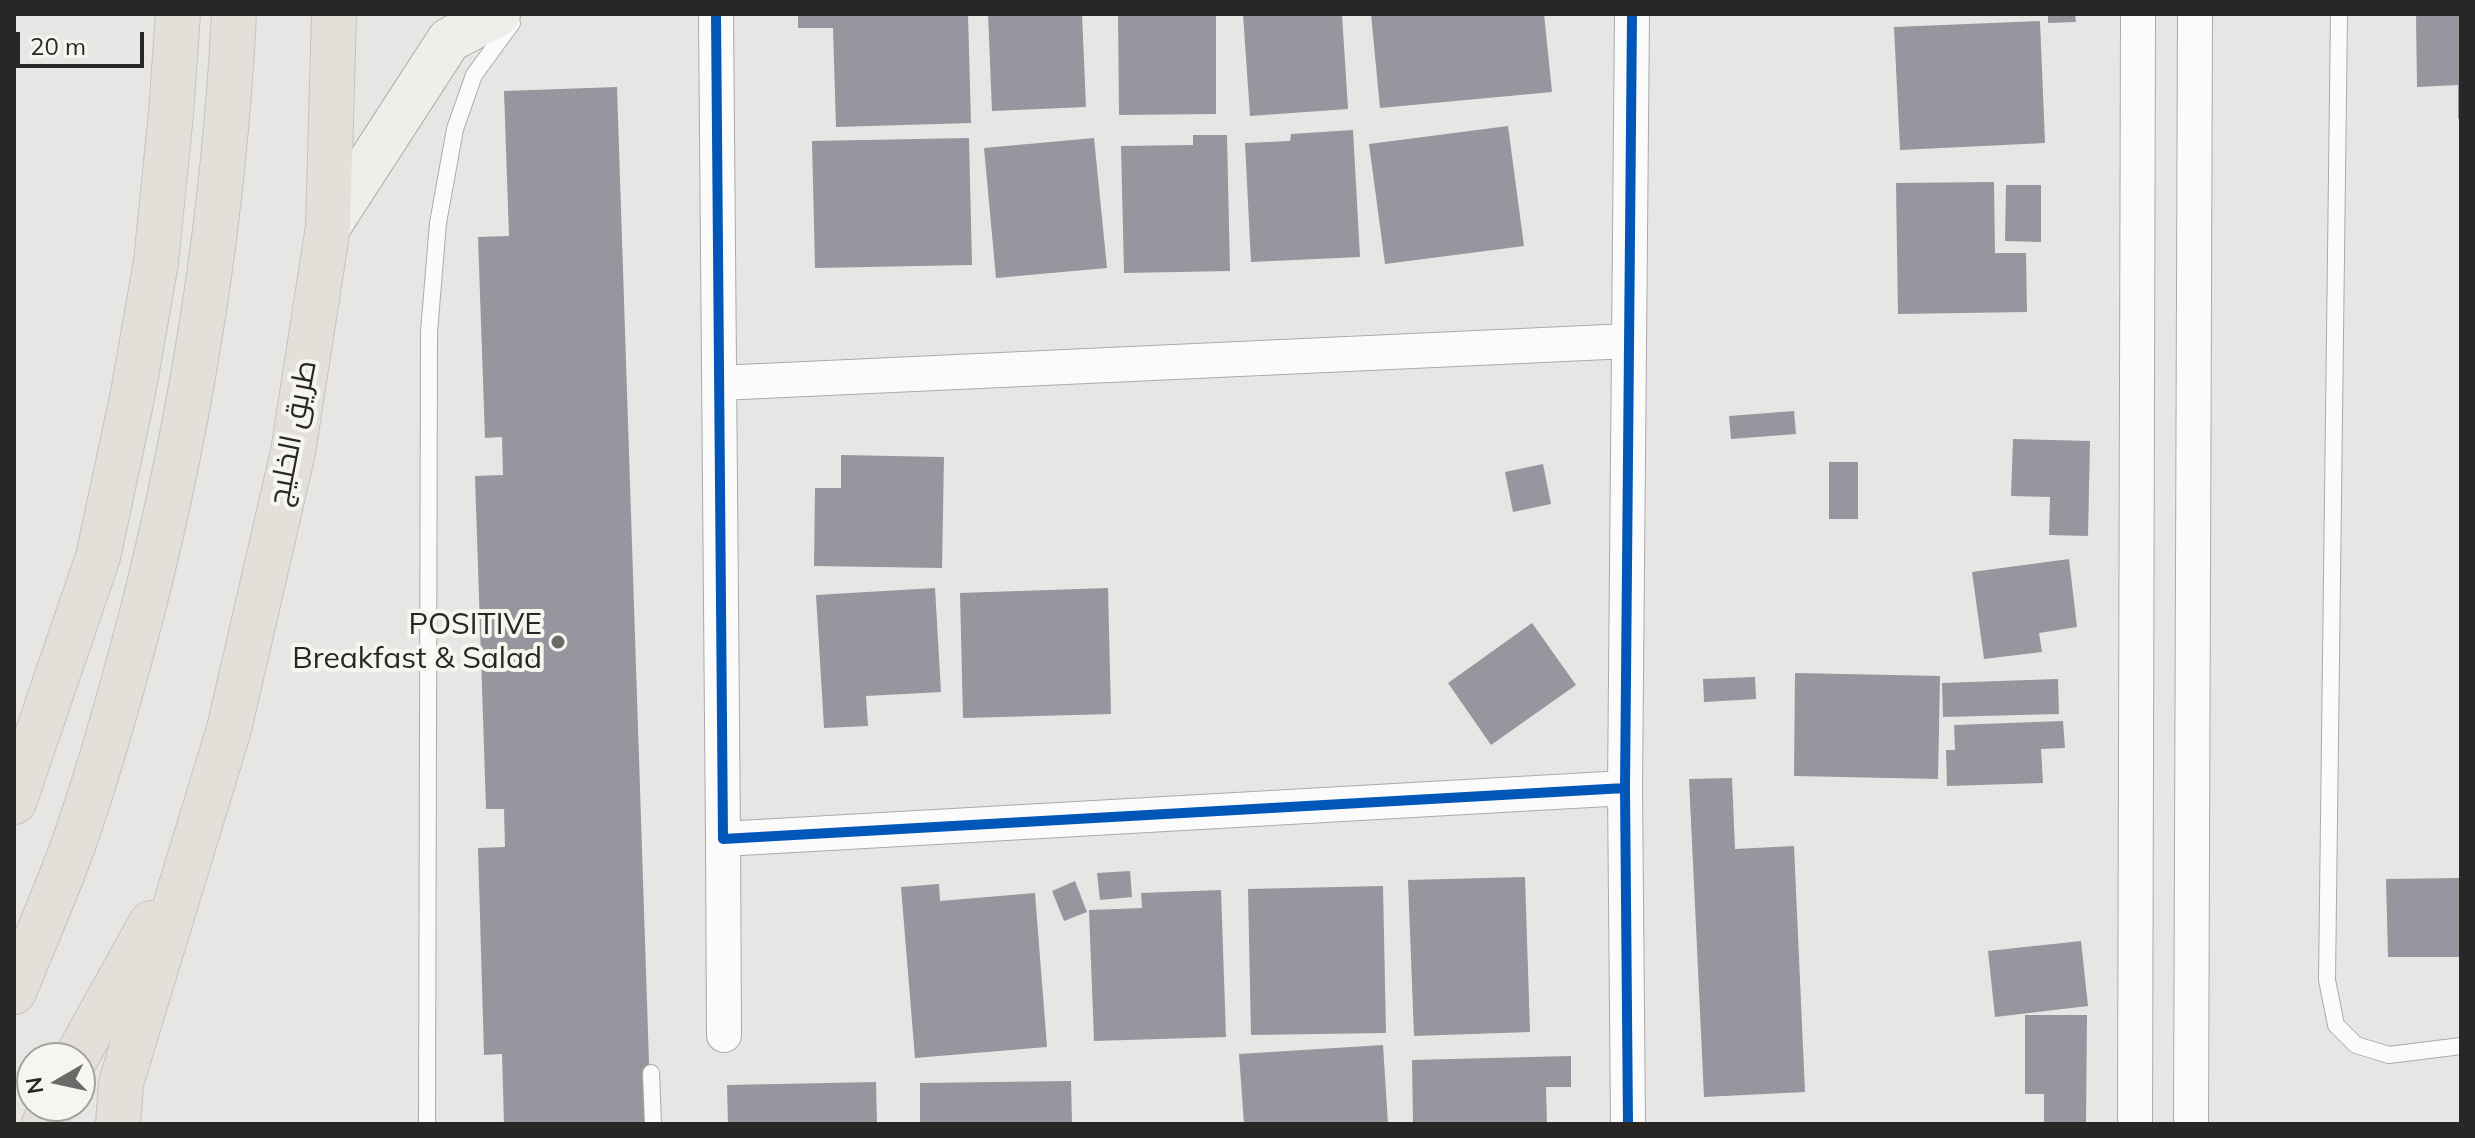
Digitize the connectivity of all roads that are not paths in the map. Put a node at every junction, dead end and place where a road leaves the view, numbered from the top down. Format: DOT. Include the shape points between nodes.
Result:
graph roads {
  1 [pos="178,14"];
  2 [pos="234,14"];
  3 [pos="334,14"];
  4 [pos="498,14"];
  5 [pos="518,14"];
  6 [pos="716,14"];
  7 [pos="1632,14"];
  8 [pos="2138,14"];
  9 [pos="2195,14"];
  10 [pos="2339,14"];
  11 [pos="328,227"];
  12 [pos="1629,341"];
  13 [pos="719,383"];
  14 [pos="1625,788"];
  15 [pos="14,802"];
  16 [pos="723,839"];
  17 [pos="194,844"];
  18 [pos="14,992"];
  19 [pos="724,1035"];
  20 [pos="85,1042"];
  21 [pos="2461,1046"];
  22 [pos="651,1073"];
  23 [pos="118,1124"];
  24 [pos="427,1124"];
  25 [pos="653,1124"];
  26 [pos="1628,1124"];
  27 [pos="2135,1124"];
  28 [pos="2191,1124"];
  1 -- 15 [label="main road" via="156,262 133,393 98,557"];
  2 -- 18 [label="main road" via="218,221 161,538 124,684 75,841"];
  3 -- 11 [label="main road, طريق الخليج"];
  4 -- 11 [label="street" via="449,40"];
  5 -- 24 [label="lane" via="474,75 455,129 438,223 429,332"];
  6 -- 13 [label="street"];
  7 -- 12 [label="street"];
  8 -- 27 [label="street"];
  9 -- 28 [label="street"];
  10 -- 21 [label="lane" via="2327,980 2336,1025 2356,1045 2389,1055"];
  11 -- 17 [label="main road, طريق الخليج" via="293,452 229,729"];
  12 -- 13 [label="street"];
  12 -- 14 [label="street"];
  13 -- 16 [label="street"];
  14 -- 16 [label="street"];
  14 -- 26 [label="street"];
  16 -- 19 [label="street"];
  17 -- 20 [label="main road"];
  17 -- 23 [label="main road" via="121,1083"];
  22 -- 25 [label="lane"];
}
